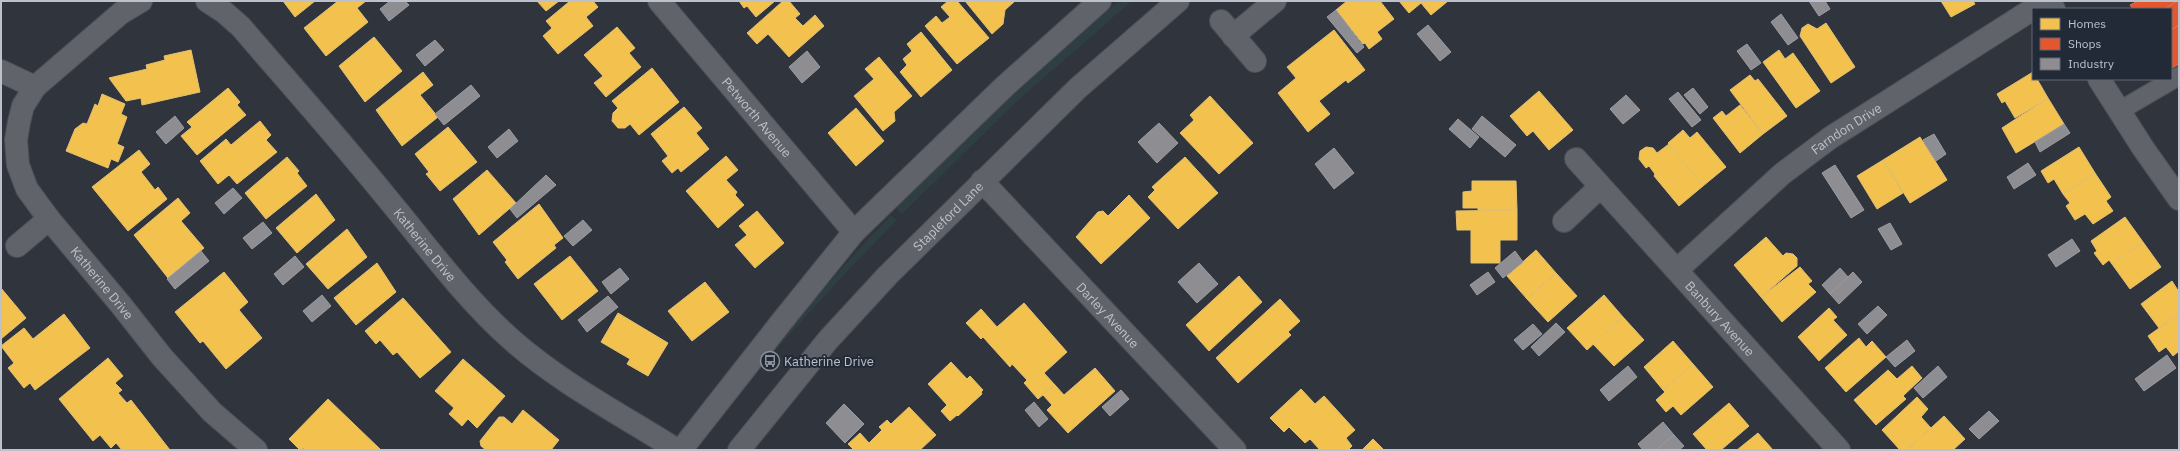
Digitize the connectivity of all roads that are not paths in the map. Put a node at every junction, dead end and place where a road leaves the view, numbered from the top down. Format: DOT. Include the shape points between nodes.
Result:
graph roads {
  1 [pos="141,1"];
  2 [pos="207,1"];
  3 [pos="659,1"];
  4 [pos="1100,1"];
  5 [pos="1178,1"];
  6 [pos="1275,1"];
  7 [pos="2048,1"];
  8 [pos="2035,8"];
  9 [pos="2032,10"];
  10 [pos="1255,61"];
  11 [pos="1,71"];
  12 [pos="2100,80"];
  13 [pos="2172,80"];
  14 [pos="35,87"];
  15 [pos="2119,110"];
  16 [pos="1576,160"];
  17 [pos="982,180"];
  18 [pos="1600,187"];
  19 [pos="2179,198"];
  20 [pos="49,219"];
  21 [pos="1564,221"];
  22 [pos="854,232"];
  23 [pos="17,246"];
  24 [pos="1677,270"];
  25 [pos="256,450"];
  26 [pos="677,450"];
  27 [pos="682,450"];
  28 [pos="739,450"];
  29 [pos="1235,450"];
  30 [pos="1839,450"];
  1 -- 14 [label="street, Katherine Drive" via="121,13"];
  2 -- 26 [label="street, Katherine Drive" via="241,27 387,197 448,274 507,336 543,366"];
  3 -- 22 [label="street, Petworth Avenue"];
  4 -- 22 [label="street" via="1005,86"];
  5 -- 17 [label="main road, Stapleford Lane" via="1078,88"];
  6 -- 10 [label="street" via="1227,29"];
  7 -- 8 [label="street, Farndon Drive"];
  9 -- 24 [label="street, Farndon Drive" via="1830,138 1782,174"];
  11 -- 14 [label="street"];
  12 -- 15 [label="street"];
  13 -- 15 [label="lane"];
  14 -- 20 [label="street, Katherine Drive" via="23,106 16,140 18,165 27,189"];
  15 -- 19 [label="street"];
  16 -- 18 [label="street, Banbury Avenue"];
  17 -- 28 [label="main road, Stapleford Lane" via="828,340"];
  17 -- 29 [label="street, Darley Avenue"];
  18 -- 21 [label="street"];
  18 -- 24 [label="street, Banbury Avenue"];
  20 -- 23 [label="street"];
  20 -- 25 [label="street, Katherine Drive" via="162,357 212,412"];
  22 -- 27 [label="street"];
  24 -- 30 [label="street, Banbury Avenue"];
}
